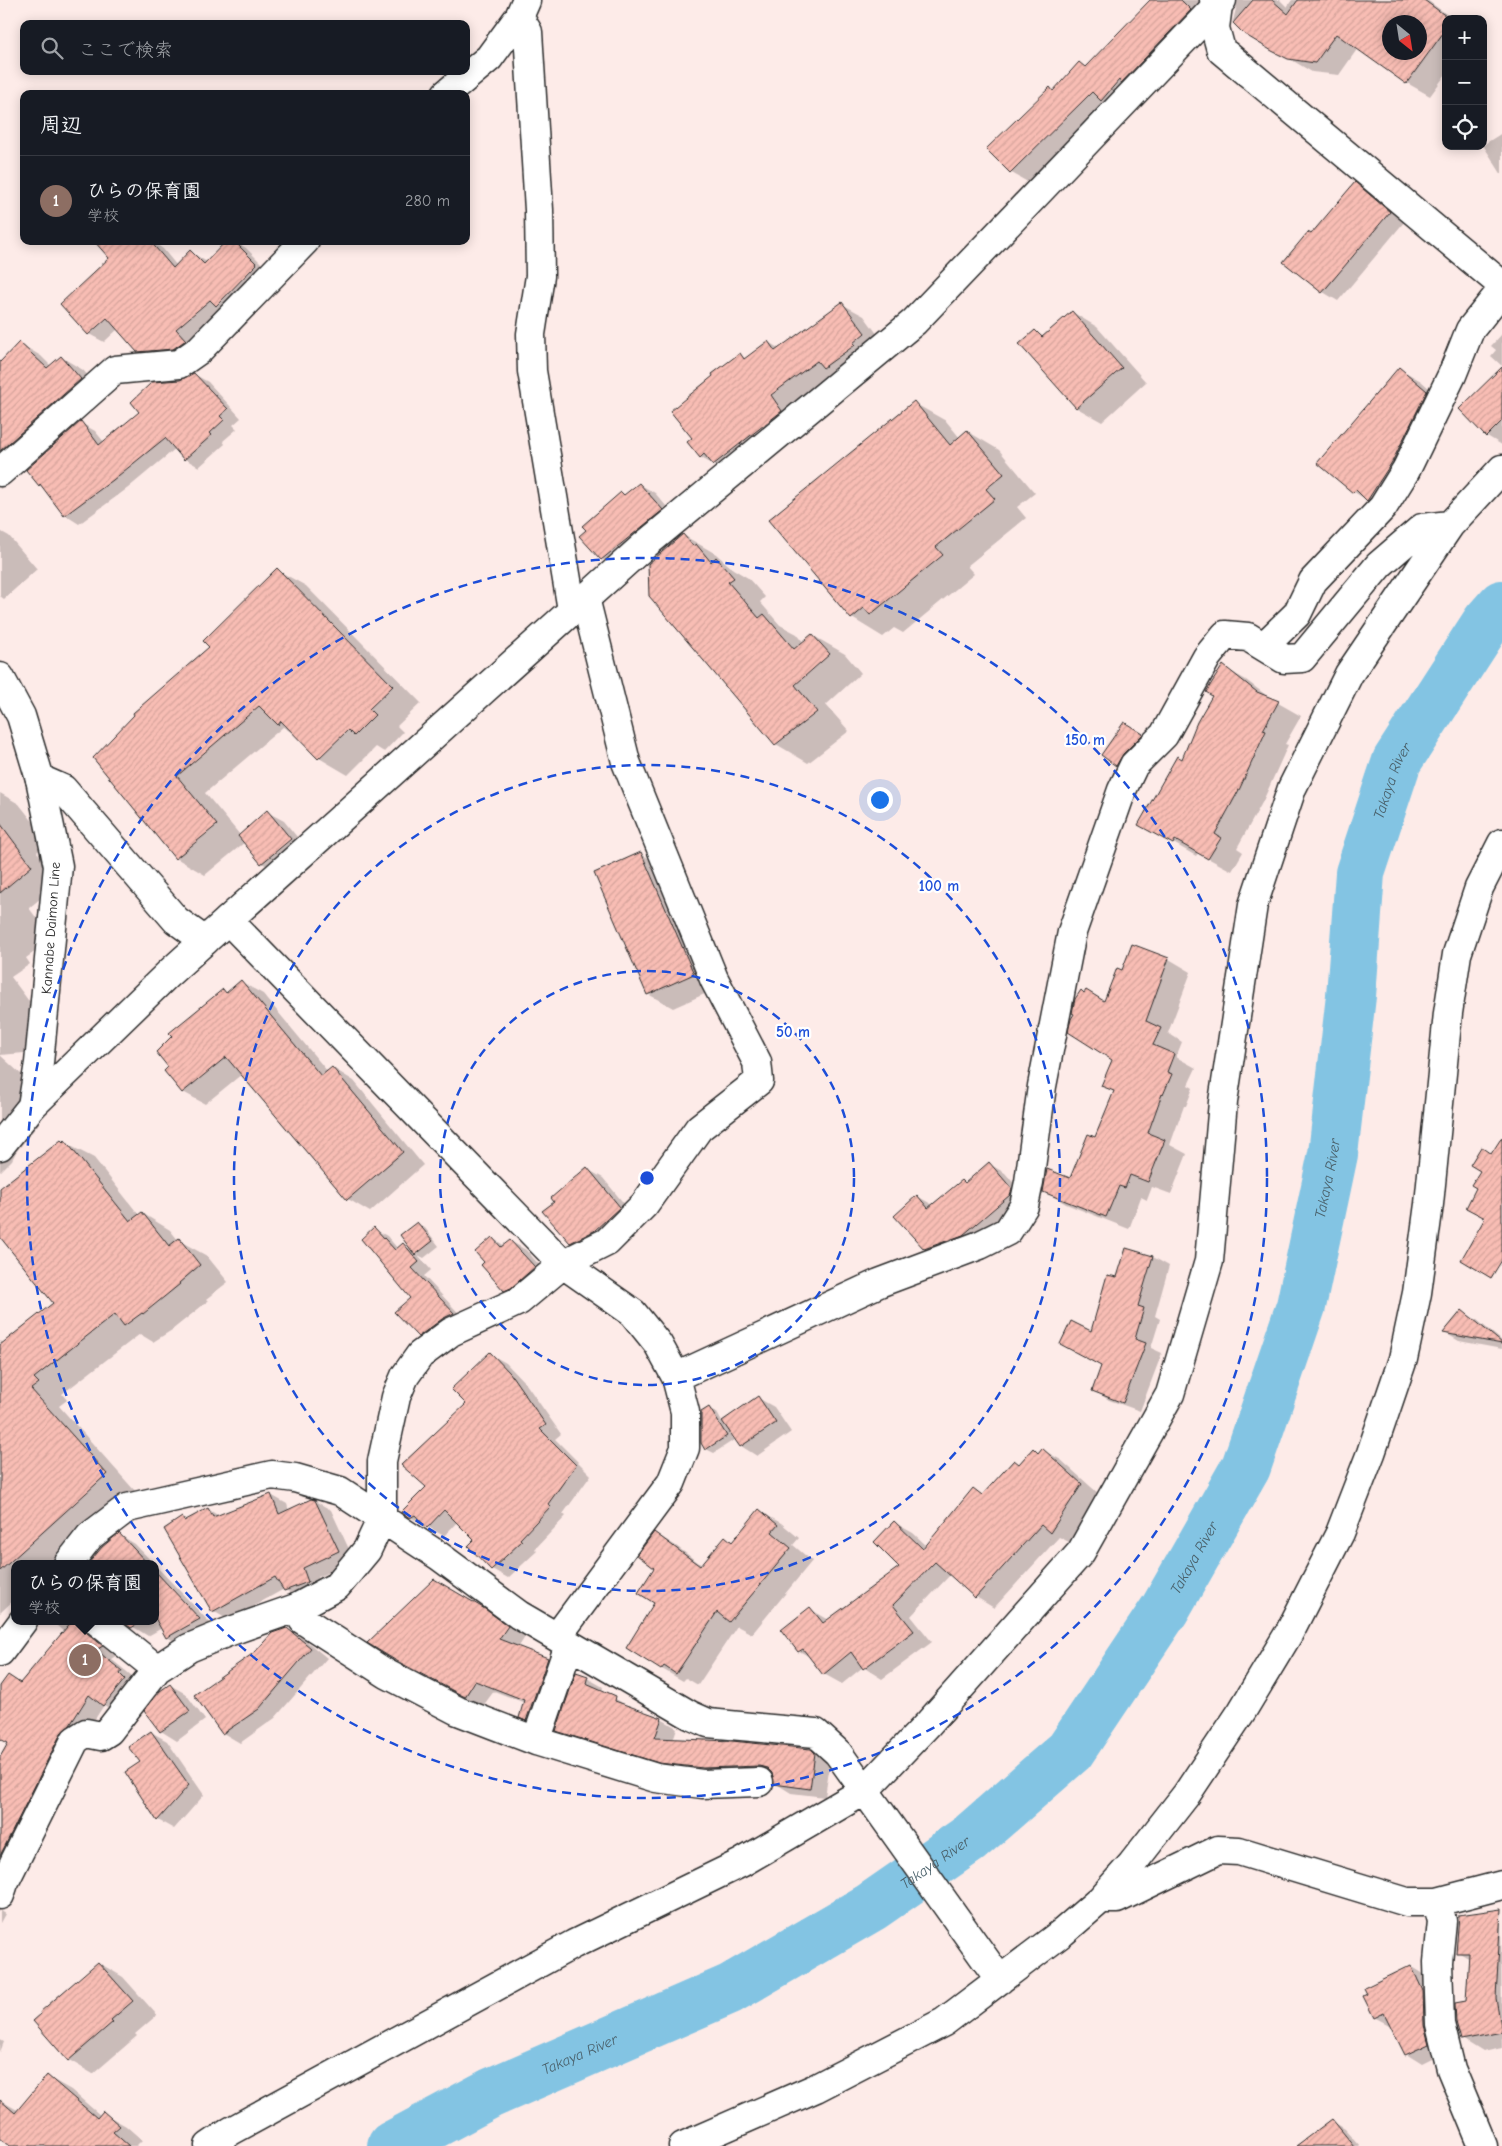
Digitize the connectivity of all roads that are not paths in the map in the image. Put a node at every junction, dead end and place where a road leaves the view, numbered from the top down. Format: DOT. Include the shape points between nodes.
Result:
graph roads {
  1 [pos="1218,2"];
  2 [pos="523,8"];
  3 [pos="470,74"];
  4 [pos="469,75"];
  5 [pos="451,90"];
  6 [pos="301,245"];
  7 [pos="1502,285"];
  8 [pos="1502,290"];
  9 [pos="1502,470"];
  10 [pos="0,472"];
  11 [pos="1450,525"];
  12 [pos="579,604"];
  13 [pos="1264,646"];
  14 [pos="0,677"];
  15 [pos="40,780"];
  16 [pos="1502,843"];
  17 [pos="228,920"];
  18 [pos="205,941"];
  19 [pos="32,1106"];
  20 [pos="0,1146"];
  21 [pos="564,1264"];
  22 [pos="676,1377"];
  23 [pos="382,1518"];
  24 [pos="71,1560"];
  25 [pos="296,1608"];
  26 [pos="20,1625"];
  27 [pos="102,1625"];
  28 [pos="563,1641"];
  29 [pos="0,1652"];
  30 [pos="157,1669"];
  31 [pos="536,1741"];
  32 [pos="759,1782"];
  33 [pos="868,1796"];
  34 [pos="1502,1884"];
  35 [pos="1,1886"];
  36 [pos="1101,1899"];
  37 [pos="1437,1902"];
  38 [pos="999,1978"];
  39 [pos="209,2146"];
  40 [pos="683,2146"];
  41 [pos="1483,2146"];
  1 -- 7 [label="street" via="1215,28 1221,50"];
  1 -- 12 [label="street" via="914,322 646,544"];
  2 -- 3 [label="street" via="489,58"];
  2 -- 12 [label="street" via="528,32 539,210 540,276 531,334 532,371"];
  4 -- 5 [label="street"];
  6 -- 10 [label="street" via="198,350 179,364 115,370"];
  8 -- 13 [label="street" via="1470,330 1406,470 1383,507 1313,581 1297,614"];
  9 -- 11 [label="street"];
  11 -- 13 [label="street" via="1422,528 1379,565 1302,658 1284,659"];
  11 -- 33 [label="street" via="1349,674 1292,788 1253,905 1223,1102 1209,1261 1170,1394 1081,1552"];
  12 -- 17 [label="street"];
  12 -- 21 [label="street" via="626,762 714,979 757,1062 759,1081 699,1128 644,1205 607,1242"];
  13 -- 22 [label="street" via="1248,637 1225,635 1206,657 1164,735 1134,765 1122,790 1072,932 1042,1086 1024,1206 1008,1230 980,1245 878,1284"];
  14 -- 15 [label="street, Kannabe Daimon Line" via="21,716"];
  15 -- 18 [label="street" via="63,789 176,920"];
  15 -- 19 [label="street, Kannabe Daimon Line" via="58,866"];
  16 -- 36 [label="street" via="1479,888 1457,954 1417,1293 1403,1359 1371,1453 1340,1533 1289,1633 1242,1712 1186,1796"];
  17 -- 18 [label="street"];
  17 -- 21 [label="street"];
  18 -- 19 [label="street"];
  19 -- 20 [label="street, Kannabe Daimon Line"];
  21 -- 22 [label="street" via="632,1313 658,1344"];
  21 -- 23 [label="street" via="519,1301 451,1332 420,1354 396,1397 382,1461"];
  22 -- 28 [label="street" via="685,1412 685,1448 671,1483"];
  23 -- 24 [label="street" via="340,1491 272,1475 127,1508 90,1536"];
  23 -- 25 [label="street" via="367,1550 337,1586"];
  23 -- 28 [label="street" via="519,1615"];
  25 -- 30 [label="street" via="189,1648"];
  25 -- 31 [label="street" via="303,1620 387,1674 458,1711"];
  26 -- 29 [label="street"];
  27 -- 30 [label="street"];
  28 -- 31 [label="street"];
  28 -- 33 [label="street" via="708,1723 816,1733 838,1753"];
  30 -- 35 [label="street" via="110,1731 102,1736 86,1733 75,1740"];
  31 -- 32 [label="street" via="656,1778 702,1784"];
  33 -- 38 [label="street"];
  33 -- 39 [label="street" via="741,1863 574,1944"];
  34 -- 37 [label="street"];
  36 -- 37 [label="street" via="1117,1899 1218,1850 1239,1851 1407,1902"];
  36 -- 38 [label="street" via="1063,1932"];
  37 -- 41 [label="street" via="1442,1921 1438,1962 1440,2024 1451,2069"];
  38 -- 40 [label="street" via="944,2022 816,2088"];
}
